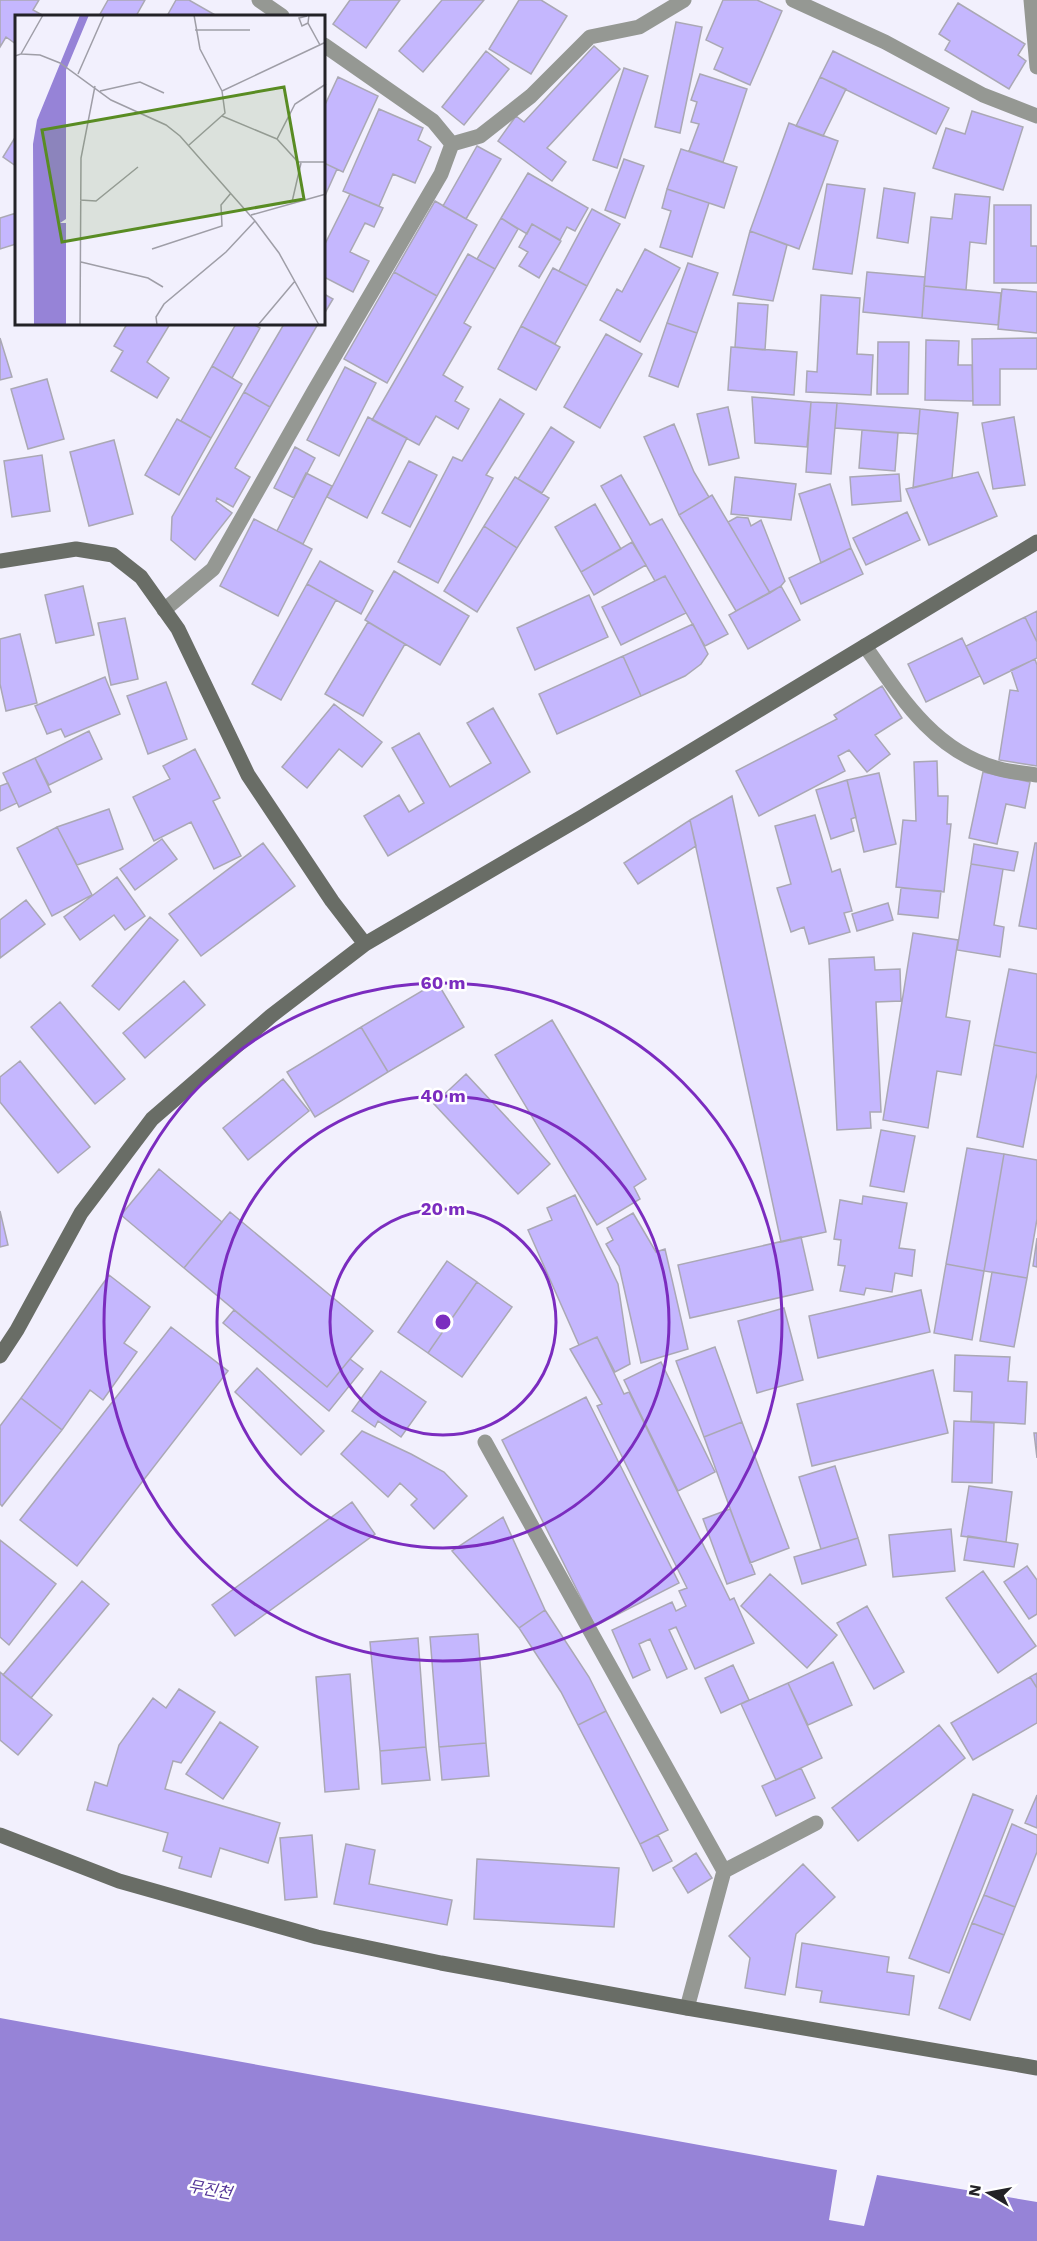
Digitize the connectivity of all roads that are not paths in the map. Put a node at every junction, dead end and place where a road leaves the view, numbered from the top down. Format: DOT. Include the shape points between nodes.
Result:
graph roads {
  1 [pos="258,0"];
  2 [pos="684,0"];
  3 [pos="793,0"];
  4 [pos="1031,0"];
  5 [pos="280,15"];
  6 [pos="326,46"];
  7 [pos="1037,67"];
  8 [pos="1037,116"];
  9 [pos="452,144"];
  10 [pos="1037,542"];
  11 [pos="0,561"];
  12 [pos="164,610"];
  13 [pos="865,646"];
  14 [pos="1037,775"];
  15 [pos="365,944"];
  16 [pos="0,1356"];
  17 [pos="485,1442"];
  18 [pos="816,1823"];
  19 [pos="0,1835"];
  20 [pos="724,1871"];
  21 [pos="687,2008"];
  22 [pos="1037,2068"];
  1 -- 5 [label="street"];
  2 -- 9 [label="street" via="639,27 590,37 522,103 480,136"];
  3 -- 8 [label="street" via="885,42 983,95"];
  4 -- 7 [label="street"];
  6 -- 9 [label="street" via="433,121"];
  9 -- 12 [label="street" via="441,174 213,569"];
  10 -- 13 [label="street"];
  11 -- 12 [label="street" via="76,549 113,555 141,577"];
  12 -- 15 [label="street" via="178,629 248,775"];
  13 -- 14 [label="street" via="904,702 934,735 995,768"];
  13 -- 15 [label="street"];
  15 -- 16 [label="street" via="271,1016 152,1119 81,1213"];
  17 -- 20 [label="street"];
  18 -- 20 [label="street"];
  19 -- 21 [label="street" via="119,1881 317,1937"];
  20 -- 21 [label="street"];
  21 -- 22 [label="street"];
}
